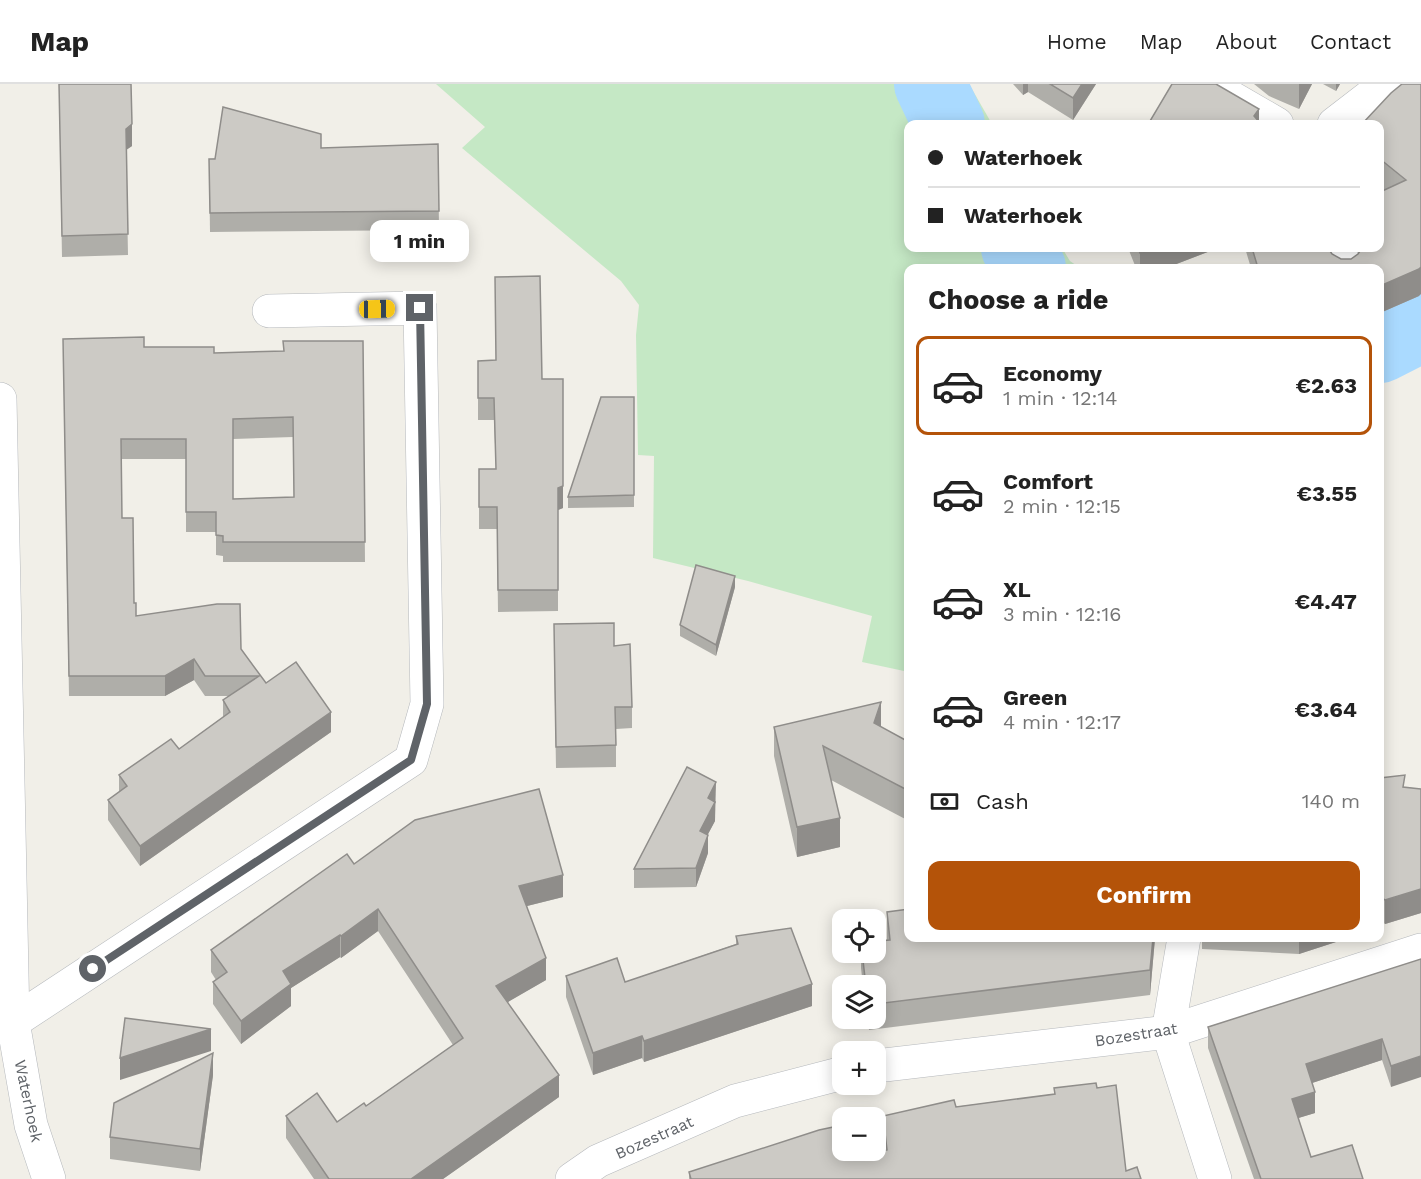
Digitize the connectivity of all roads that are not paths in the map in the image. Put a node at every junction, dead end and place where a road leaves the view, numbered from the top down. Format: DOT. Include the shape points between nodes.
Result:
graph roads {
  1 [pos="1208,84"];
  2 [pos="1386,84"];
  3 [pos="1270,120"];
  4 [pos="1339,120"];
  5 [pos="269,311"];
  6 [pos="0,399"];
  7 [pos="1183,942"];
  8 [pos="1421,950"];
  9 [pos="13,1022"];
  10 [pos="1168,1032"];
  11 [pos="886,1065"];
  12 [pos="832,1076"];
  13 [pos="593,1173"];
  14 [pos="49,1179"];
  15 [pos="1215,1179"];
  1 -- 3 [label="street"];
  2 -- 4 [label="street"];
  5 -- 9 [label="street" via="420,308 427,704 411,760"];
  6 -- 9 [label="street, Waterhoek"];
  7 -- 10 [label="street"];
  8 -- 10 [label="street, Bozestraat"];
  9 -- 14 [label="street, Waterhoek" via="31,1125"];
  10 -- 11 [label="street, Bozestraat"];
  10 -- 15 [label="street"];
  12 -- 13 [label="street, Bozestraat" via="735,1101"];
}
